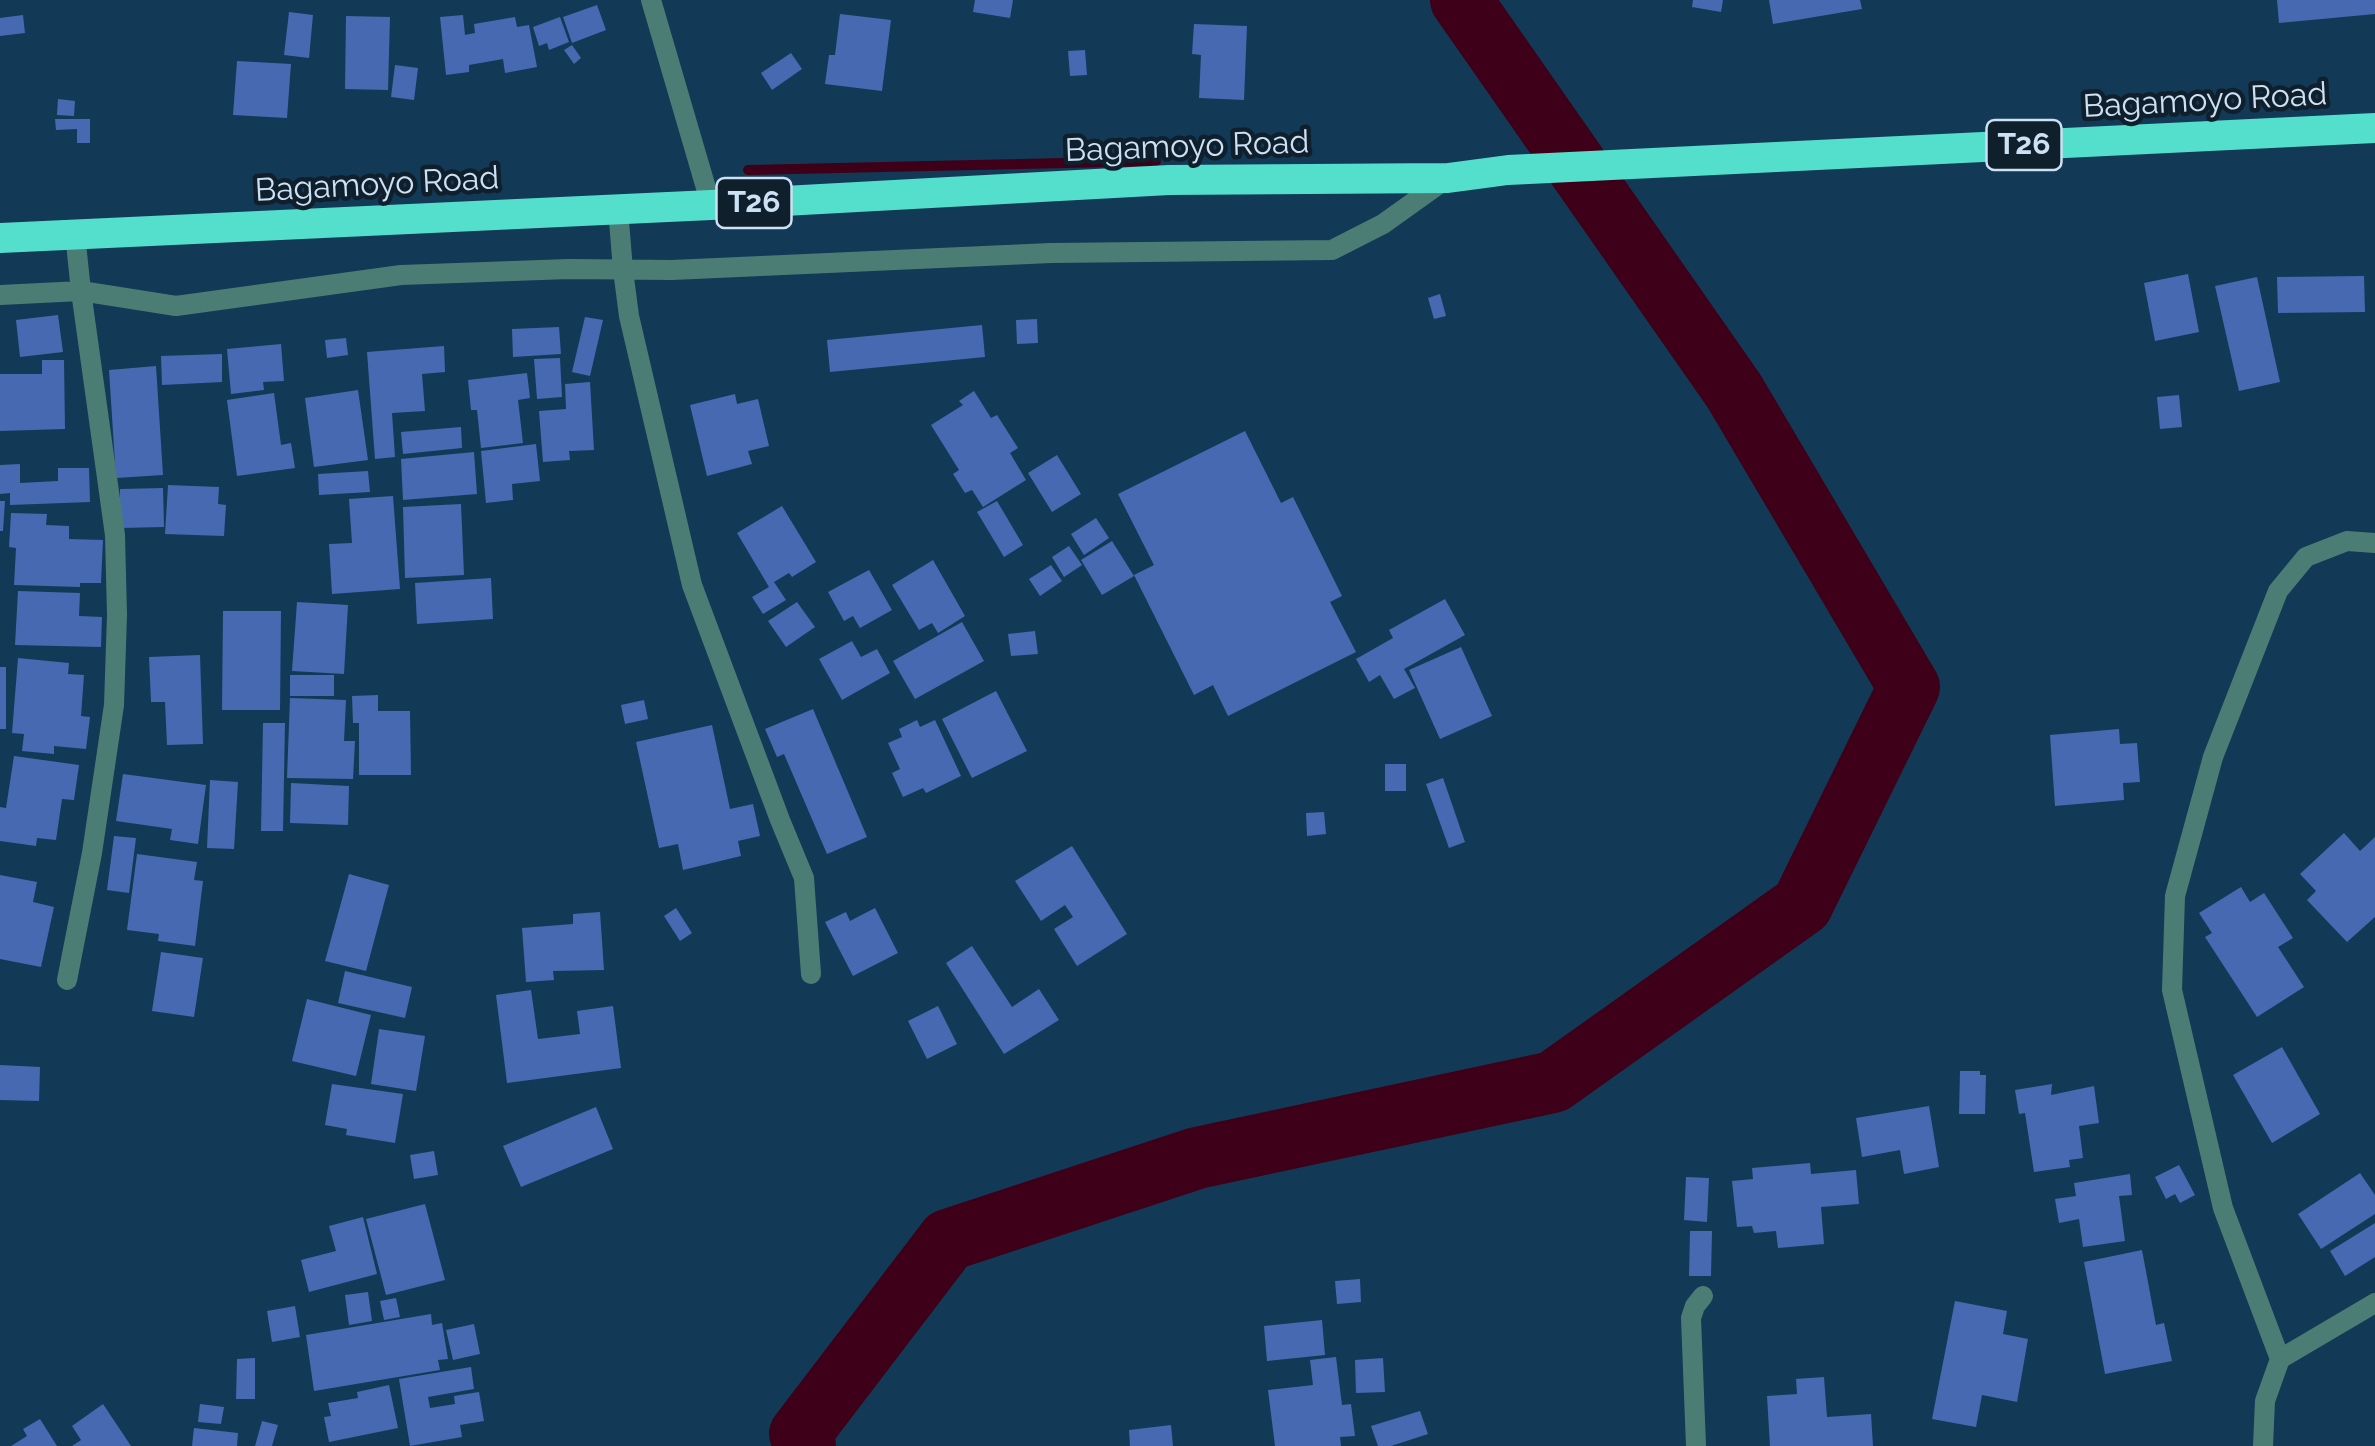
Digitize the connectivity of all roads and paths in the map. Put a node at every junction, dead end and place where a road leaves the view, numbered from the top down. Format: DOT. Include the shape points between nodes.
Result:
graph roads {
  1 [pos="651,0"];
  2 [pos="2375,128"];
  3 [pos="1448,178"];
  4 [pos="711,205"];
  5 [pos="618,209"];
  6 [pos="76,234"];
  7 [pos="0,238"];
  8 [pos="623,270"];
  9 [pos="81,292"];
  10 [pos="0,295"];
  11 [pos="2375,542"];
  12 [pos="811,974"];
  13 [pos="68,980"];
  14 [pos="1703,1296"];
  15 [pos="2375,1303"];
  16 [pos="2280,1359"];
  17 [pos="1696,1446"];
  18 [pos="2263,1446"];
  1 -- 4 [label="street"];
  2 -- 3 [label="highway, Bagamoyo Road / T26"];
  3 -- 4 [label="highway, Bagamoyo Road / T26" via="1169,180"];
  3 -- 8 [label="street" via="1332,250"];
  4 -- 5 [label="highway, Bagamoyo Road / T26"];
  5 -- 6 [label="highway, Bagamoyo Road / T26"];
  5 -- 8 [label="street"];
  6 -- 7 [label="highway, Bagamoyo Road / T26"];
  6 -- 9 [label="street"];
  8 -- 9 [label="street" via="401,275 176,306"];
  8 -- 12 [label="street" via="692,585 804,878"];
  9 -- 10 [label="street"];
  9 -- 13 [label="street" via="115,535 117,615 114,705"];
  11 -- 16 [label="street" via="2347,541 2306,557 2278,591 2213,756 2175,896 2172,990 2223,1208"];
  14 -- 17 [label="street" via="1691,1318"];
  15 -- 16 [label="street"];
  16 -- 18 [label="street" via="2266,1401"];
}
